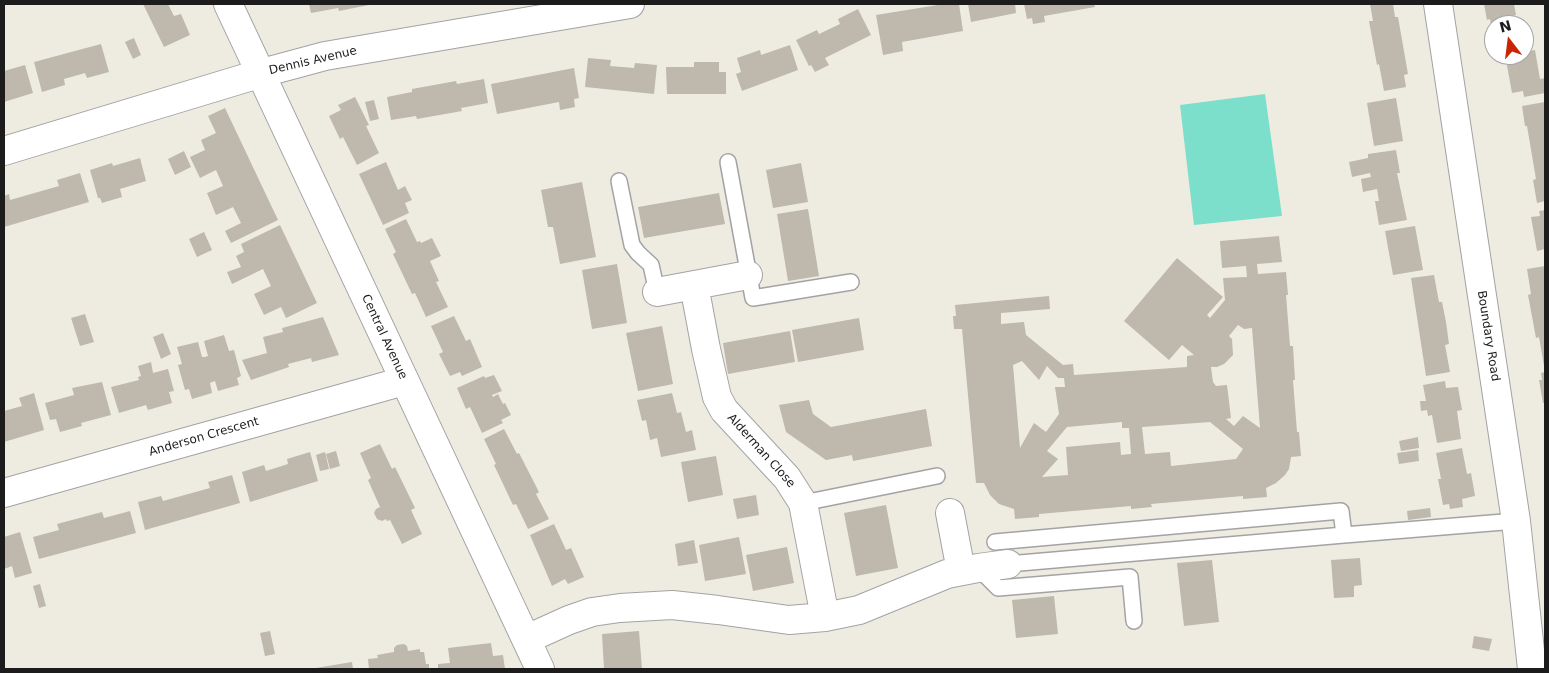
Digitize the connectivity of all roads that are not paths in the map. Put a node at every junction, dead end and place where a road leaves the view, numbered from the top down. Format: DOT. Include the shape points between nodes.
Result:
graph roads {
  1 [pos="228,4"];
  2 [pos="630,4"];
  3 [pos="1438,4"];
  4 [pos="262,73"];
  5 [pos="4,151"];
  6 [pos="728,162"];
  7 [pos="619,180"];
  8 [pos="748,275"];
  9 [pos="851,282"];
  10 [pos="694,285"];
  11 [pos="657,292"];
  12 [pos="404,381"];
  13 [pos="937,476"];
  14 [pos="4,493"];
  15 [pos="803,504"];
  16 [pos="950,513"];
  17 [pos="1516,521"];
  18 [pos="1344,536"];
  19 [pos="1002,553"];
  20 [pos="970,569"];
  21 [pos="825,617"];
  22 [pos="1134,621"];
  23 [pos="527,639"];
  24 [pos="540,669"];
  25 [pos="1532,669"];
  1 -- 4 [label="street, Central Avenue"];
  2 -- 4 [label="street, Dennis Avenue" via="325,56"];
  3 -- 17 [label="street, Boundary Road"];
  4 -- 5 [label="street, Dennis Avenue"];
  4 -- 12 [label="street, Central Avenue"];
  6 -- 8 [label="lane"];
  7 -- 11 [label="lane" via="632,245 650,265"];
  8 -- 9 [label="lane" via="753,298"];
  8 -- 10 [label="street"];
  10 -- 11 [label="street"];
  10 -- 15 [label="street, Alderman Close" via="717,397 724,410 787,478"];
  12 -- 14 [label="street, Anderson Crescent"];
  12 -- 23 [label="street, Central Avenue"];
  13 -- 15 [label="lane"];
  15 -- 21 [label="street, Alderman Close"];
  16 -- 20 [label="street"];
  17 -- 18 [label="lane"];
  17 -- 25 [label="street, Boundary Road"];
  18 -- 19 [label="lane"];
  18 -- 19 [label="lane" via="1341,511"];
  19 -- 20 [label="street"];
  20 -- 21 [label="street" via="926,582 859,610"];
  20 -- 22 [label="lane" via="998,588 1130,577"];
  21 -- 23 [label="street" via="789,620 672,605 620,608 592,612"];
  23 -- 24 [label="street, Central Avenue"];
}
